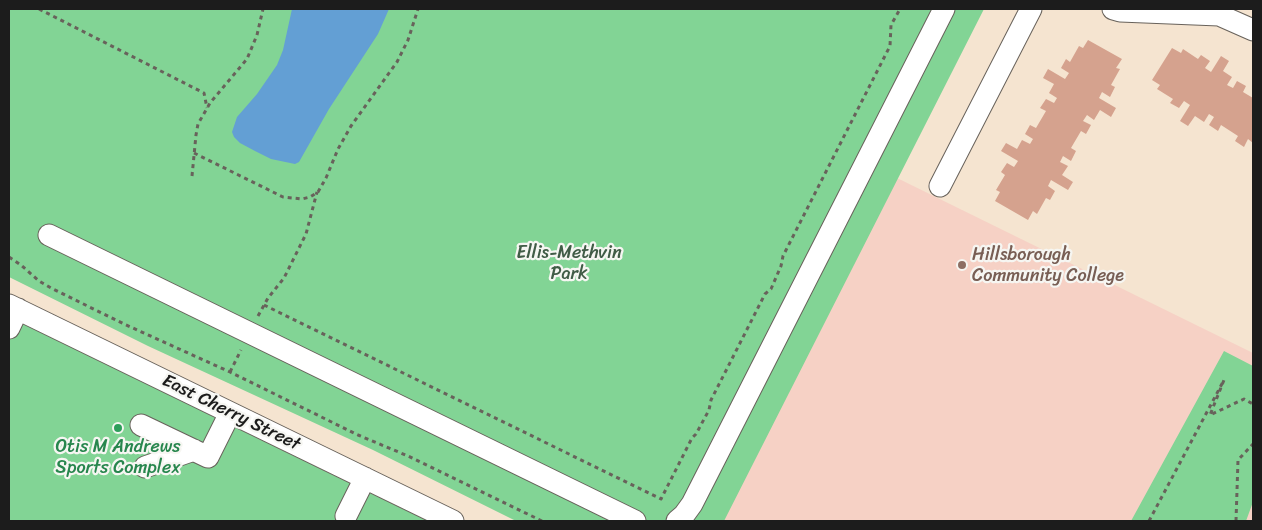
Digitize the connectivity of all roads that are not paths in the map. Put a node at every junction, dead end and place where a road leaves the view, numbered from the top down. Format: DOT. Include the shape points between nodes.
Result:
graph roads {
  1 [pos="944,9"];
  2 [pos="1031,9"];
  3 [pos="1113,9"];
  4 [pos="1253,30"];
  5 [pos="940,186"];
  6 [pos="49,235"];
  7 [pos="12,314"];
  8 [pos="230,412"];
  9 [pos="141,425"];
  10 [pos="194,450"];
  11 [pos="145,467"];
  12 [pos="365,478"];
  13 [pos="346,516"];
  14 [pos="454,521"];
  15 [pos="635,521"];
  16 [pos="677,521"];
  1 -- 16 [label="street" via="692,504"];
  2 -- 5 [label="street"];
  3 -- 4 [label="street" via="1219,15"];
  6 -- 15 [label="street"];
  7 -- 8 [label="street, East Cherry Street"];
  8 -- 10 [label="street" via="208,457"];
  8 -- 12 [label="street, East Cherry Street"];
  9 -- 10 [label="street"];
  10 -- 11 [label="street"];
  12 -- 13 [label="street"];
  12 -- 14 [label="street, East Cherry Street"];
}
